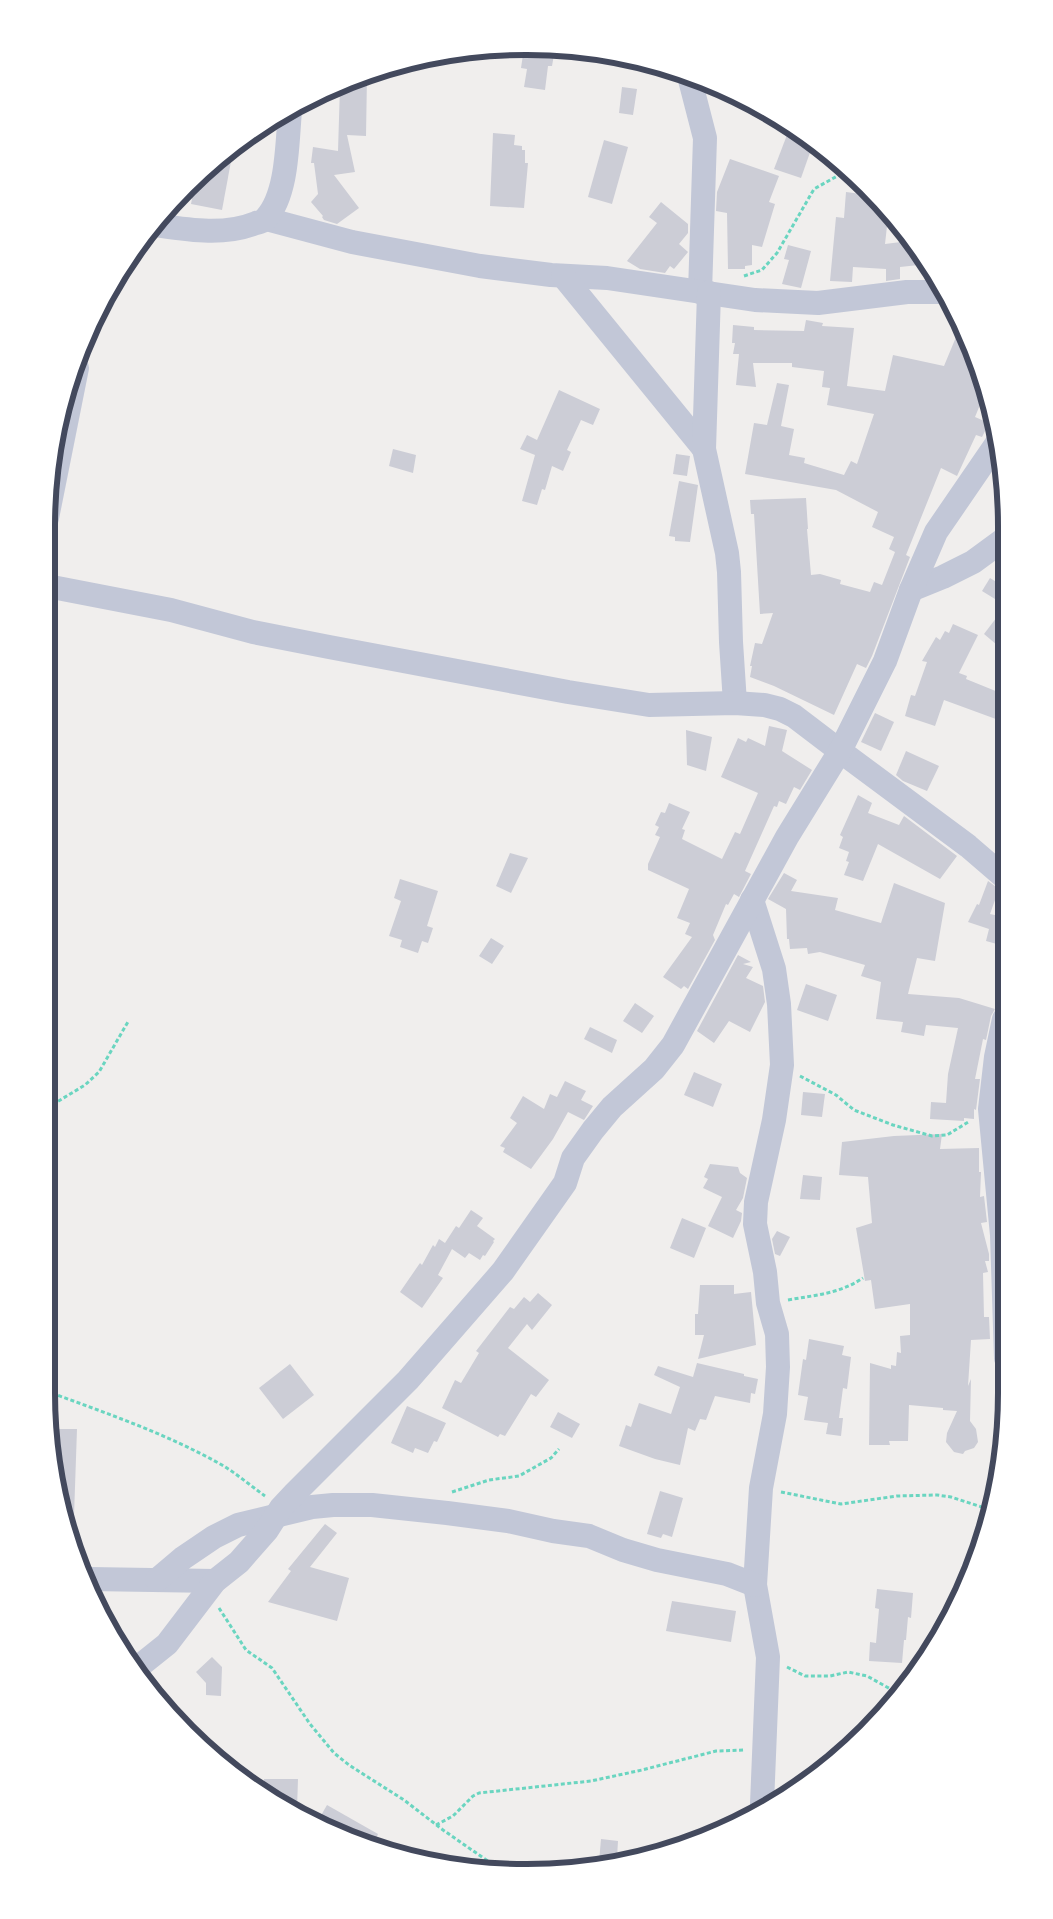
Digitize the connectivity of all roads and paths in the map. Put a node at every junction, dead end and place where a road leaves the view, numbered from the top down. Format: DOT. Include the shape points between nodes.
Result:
graph roads {
  1 [pos="691,85"];
  2 [pos="289,119"];
  3 [pos="840,175"];
  4 [pos="266,219"];
  5 [pos="163,226"];
  6 [pos="563,276"];
  7 [pos="936,292"];
  8 [pos="709,293"];
  9 [pos="704,449"];
  10 [pos="992,451"];
  11 [pos="998,544"];
  12 [pos="55,588"];
  13 [pos="911,590"];
  14 [pos="735,703"];
  15 [pos="840,750"];
  16 [pos="998,872"];
  17 [pos="752,900"];
  18 [pos="129,1020"];
  19 [pos="998,1048"];
  20 [pos="782,1065"];
  21 [pos="55,1103"];
  22 [pos="990,1109"];
  23 [pos="998,1193"];
  24 [pos="863,1278"];
  25 [pos="768,1303"];
  26 [pos="55,1394"];
  27 [pos="559,1449"];
  28 [pos="761,1488"];
  29 [pos="984,1508"];
  30 [pos="418,1510"];
  31 [pos="279,1512"];
  32 [pos="94,1579"];
  33 [pos="157,1580"];
  34 [pos="755,1585"];
  35 [pos="211,1586"];
  36 [pos="768,1657"];
  37 [pos="141,1665"];
  38 [pos="892,1690"];
  39 [pos="765,1750"];
  40 [pos="762,1801"];
  41 [pos="436,1825"];
  42 [pos="490,1862"];
  1 -- 8 [label="street" via="705,138"];
  2 -- 4 [label="street" via="279,196"];
  3 -- 8 [label="path" via="814,189 768,264"];
  4 -- 5 [label="street" via="240,230 216,232"];
  4 -- 6 [label="street" via="352,242 480,266"];
  6 -- 8 [label="street" via="607,278"];
  6 -- 9 [label="street"];
  7 -- 8 [label="street" via="898,293 818,303 756,300"];
  8 -- 9 [label="street"];
  9 -- 14 [label="street" via="730,572"];
  10 -- 13 [label="street" via="936,532"];
  11 -- 13 [label="street" via="973,562"];
  12 -- 14 [label="street" via="162,608 253,632 568,692 649,705"];
  13 -- 15 [label="street" via="886,661"];
  14 -- 15 [label="street" via="764,705 794,716"];
  15 -- 16 [label="street"];
  15 -- 17 [label="street"];
  17 -- 20 [label="street" via="774,969 780,1004"];
  17 -- 31 [label="street" via="673,1045 654,1069 612,1107 593,1130 573,1158 565,1183 503,1270 408,1380"];
  18 -- 21 [label="path" via="99,1072 85,1085"];
  19 -- 22 [label="street"];
  20 -- 22 [label="path" via="836,1095 854,1110 932,1136 947,1135"];
  20 -- 25 [label="street" via="755,1224"];
  22 -- 23 [label="street"];
  24 -- 25 [label="path" via="839,1291"];
  25 -- 28 [label="street" via="777,1334 778,1367 775,1414"];
  26 -- 31 [label="path" via="134,1424 223,1466"];
  27 -- 30 [label="path" via="551,1458 519,1476 489,1480 452,1492"];
  28 -- 29 [label="path" via="841,1504 897,1496 937,1496"];
  28 -- 34 [label="street"];
  30 -- 31 [label="street" via="333,1504"];
  30 -- 34 [label="street" via="508,1521 552,1532 589,1536 623,1550 727,1574"];
  31 -- 33 [label="street" via="238,1525 214,1537"];
  31 -- 35 [label="street" via="239,1562"];
  32 -- 33 [label="street"];
  33 -- 35 [label="street"];
  34 -- 36 [label="street"];
  35 -- 37 [label="street" via="167,1644"];
  35 -- 41 [label="path" via="246,1650 272,1668 321,1740 349,1765"];
  36 -- 38 [label="path" via="805,1676 848,1672 867,1676"];
  36 -- 39 [label="street"];
  39 -- 40 [label="street"];
  39 -- 41 [label="path" via="716,1751 591,1781 479,1793 453,1816"];
  41 -- 42 [label="path"];
}
